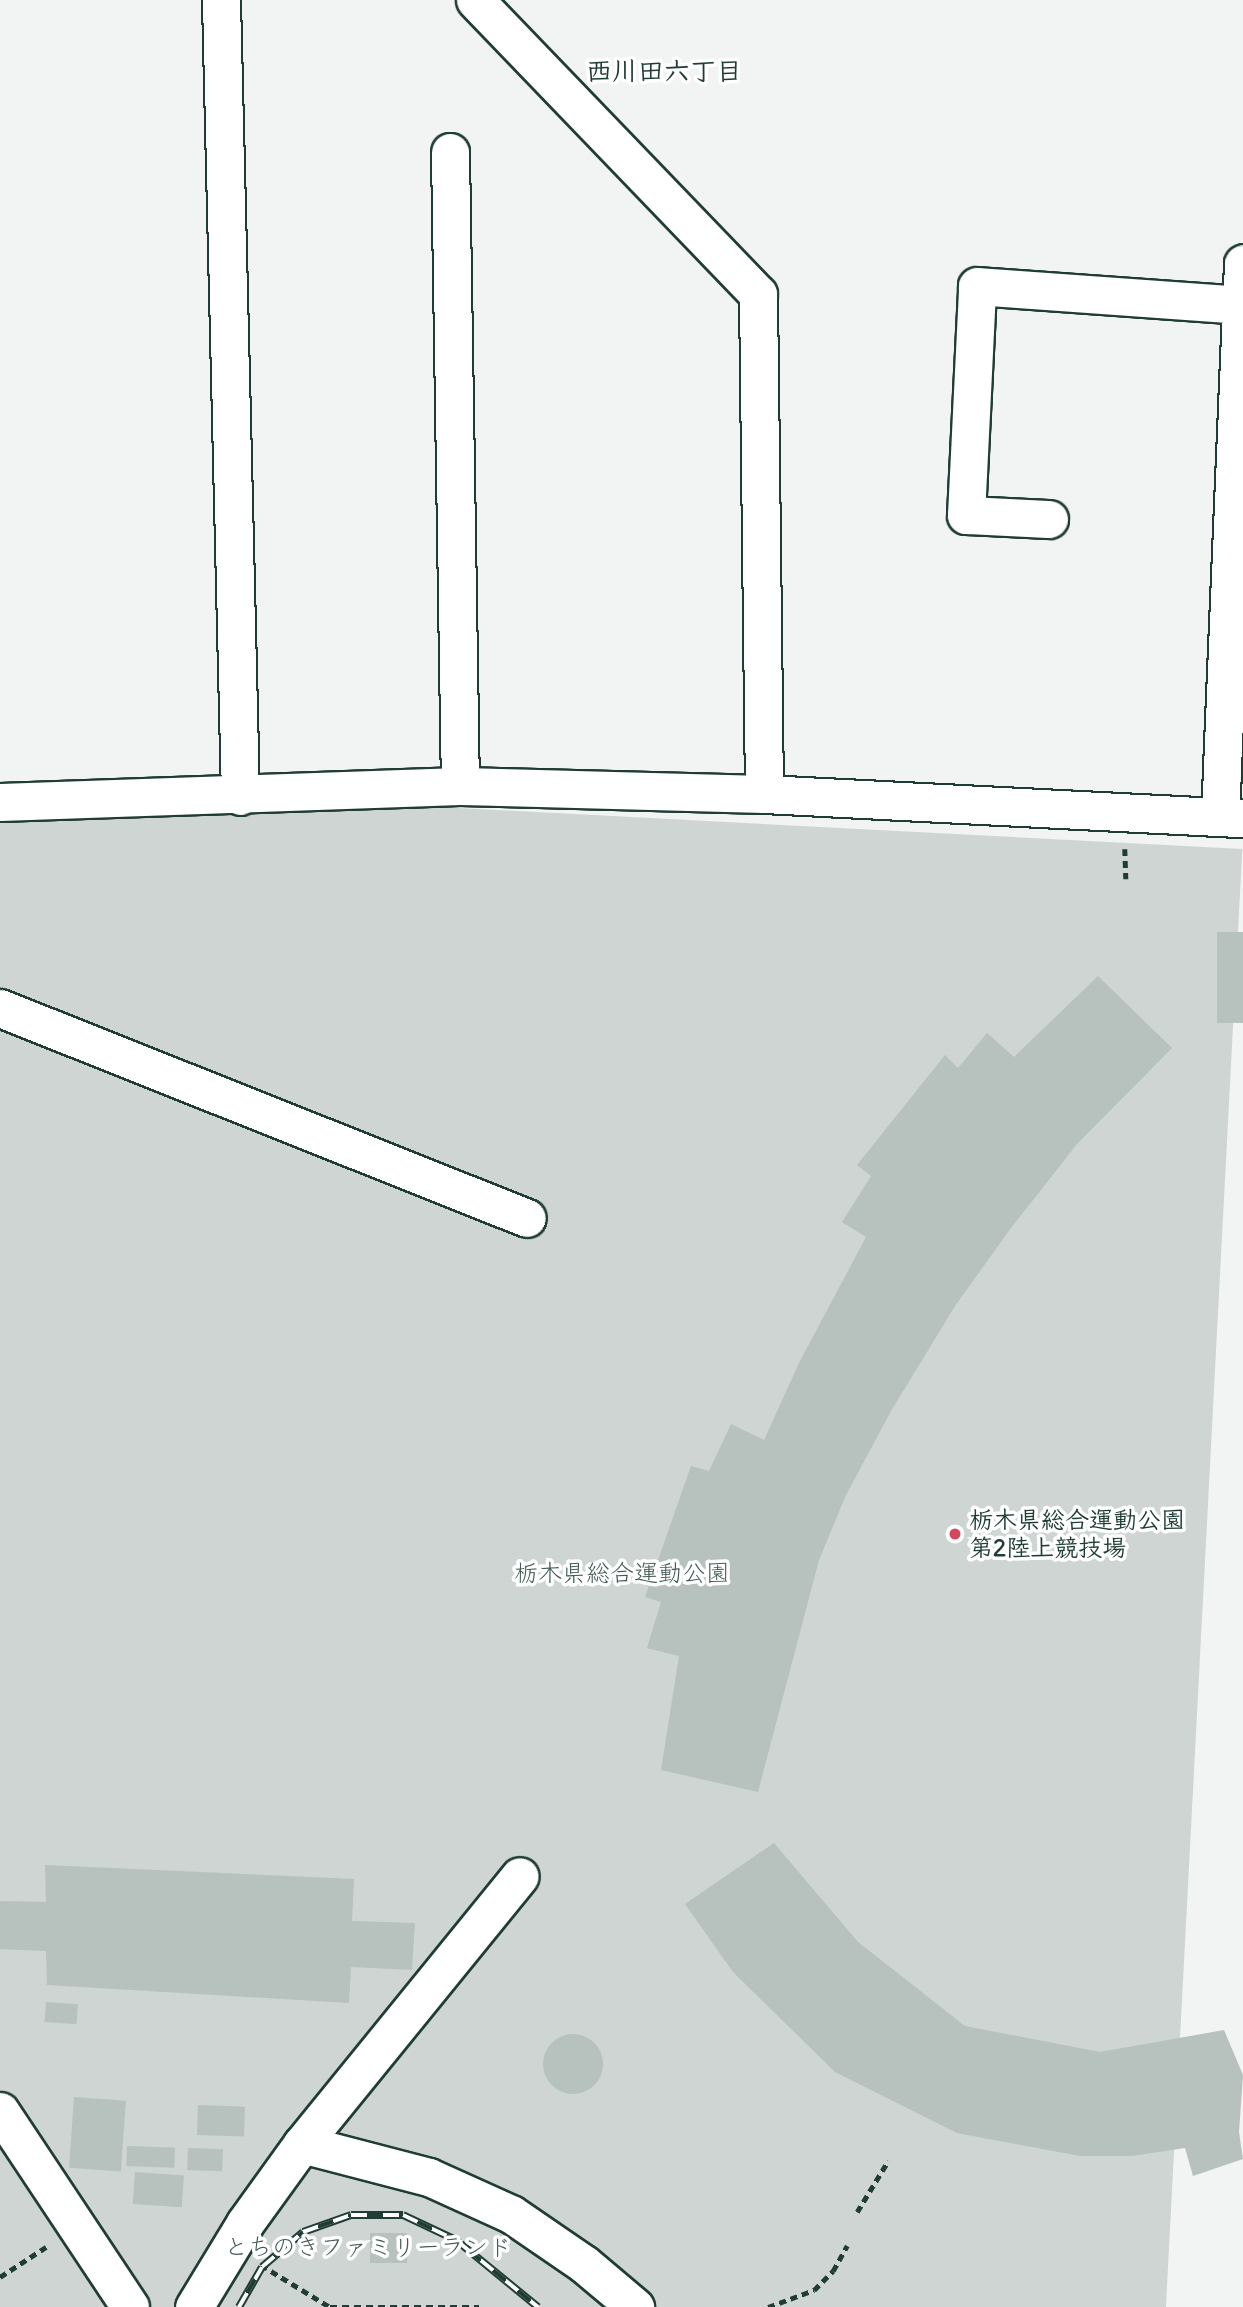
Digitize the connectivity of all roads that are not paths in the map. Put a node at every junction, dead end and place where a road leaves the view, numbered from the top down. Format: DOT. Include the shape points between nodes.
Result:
graph roads {
  1 [pos="221,0"];
  2 [pos="475,0"];
  3 [pos="450,152"];
  4 [pos="1243,263"];
  5 [pos="1241,305"];
  6 [pos="1049,519"];
  7 [pos="460,786"];
  8 [pos="764,794"];
  9 [pos="240,796"];
  10 [pos="0,802"];
  11 [pos="1232,818"];
  12 [pos="0,1008"];
  13 [pos="527,1218"];
  14 [pos="520,1875"];
  15 [pos="0,2111"];
  16 [pos="302,2144"];
  17 [pos="130,2307"];
  18 [pos="194,2307"];
  19 [pos="635,2307"];
  1 -- 9 [label="street"];
  2 -- 8 [label="street" via="758,294"];
  3 -- 7 [label="street"];
  4 -- 5 [label="street"];
  5 -- 6 [label="street" via="977,286 966,515"];
  5 -- 11 [label="street"];
  7 -- 8 [label="street"];
  7 -- 9 [label="street"];
  8 -- 11 [label="street"];
  9 -- 10 [label="street"];
  12 -- 13 [label="street"];
  14 -- 16 [label="street"];
  15 -- 17 [label="street"];
  16 -- 18 [label="street"];
  16 -- 19 [label="street" via="429,2177 512,2214 584,2264"];
}
